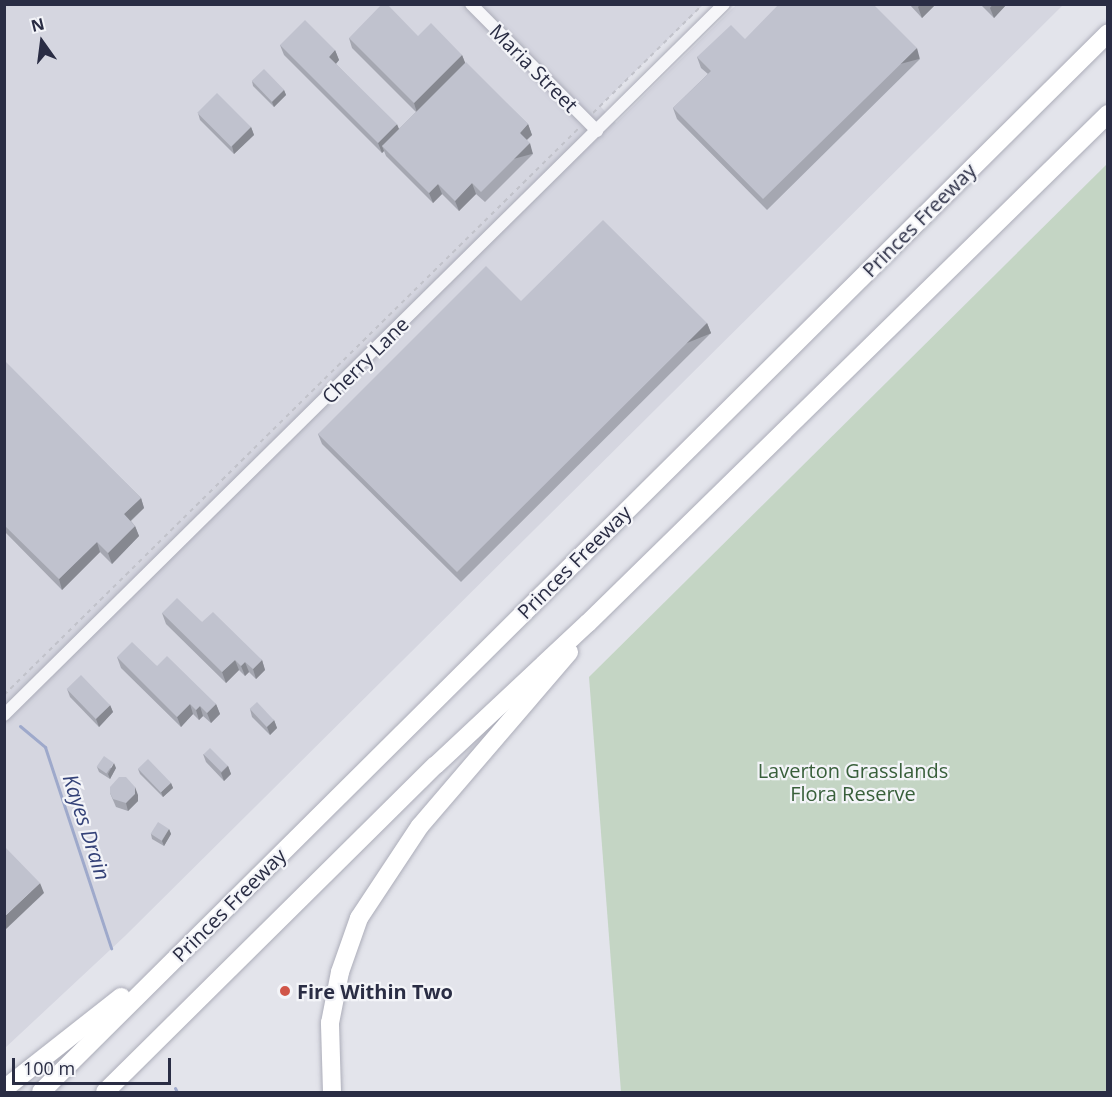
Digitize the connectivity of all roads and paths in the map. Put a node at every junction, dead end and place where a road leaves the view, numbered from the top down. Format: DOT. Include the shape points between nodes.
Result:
graph roads {
  1 [pos="471,4"];
  2 [pos="702,4"];
  3 [pos="724,4"];
  4 [pos="1107,33"];
  5 [pos="1107,114"];
  6 [pos="586,121"];
  7 [pos="597,131"];
  8 [pos="588,623"];
  9 [pos="4,694"];
  10 [pos="422,712"];
  11 [pos="4,715"];
  12 [pos="4,1089"];
  13 [pos="41,1092"];
  14 [pos="105,1092"];
  15 [pos="332,1092"];
  1 -- 6 [label="street, Maria Street"];
  2 -- 6 [label="path"];
  3 -- 7 [label="street, Cherry Lane"];
  4 -- 10 [label="highway, Princes Freeway"];
  5 -- 8 [label="highway"];
  6 -- 7 [label="street, Maria Street"];
  6 -- 9 [label="path"];
  7 -- 11 [label="street, Cherry Lane"];
  8 -- 14 [label="highway" via="436,765"];
  8 -- 15 [label="highway" via="547,682 415,833 359,918 340,972 330,1023"];
  10 -- 12 [label="highway" via="113,1005"];
  10 -- 13 [label="highway, Princes Freeway"];
}
